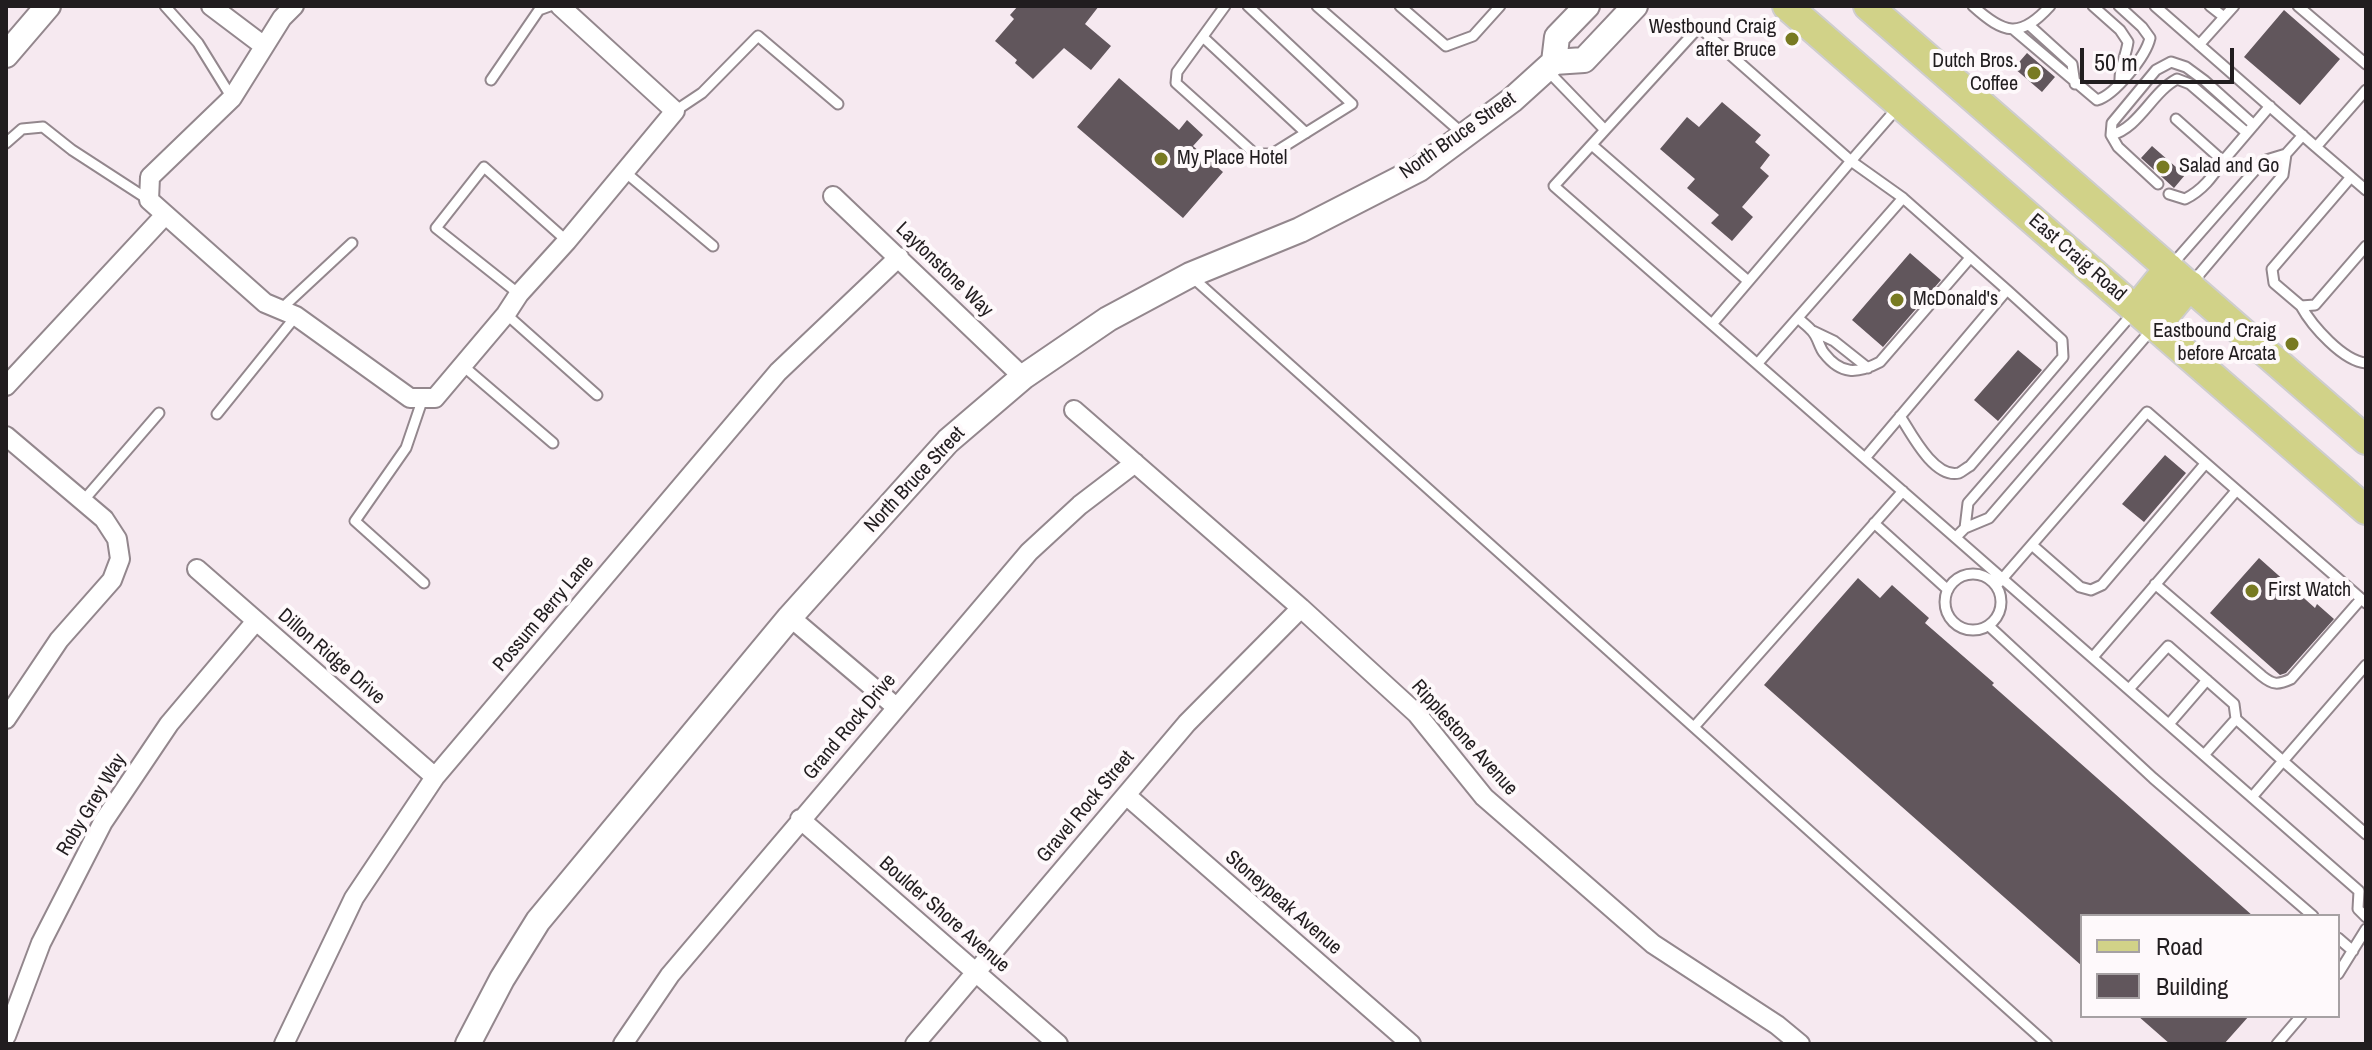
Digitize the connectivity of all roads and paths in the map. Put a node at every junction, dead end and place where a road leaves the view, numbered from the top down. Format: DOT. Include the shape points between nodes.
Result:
graph roads {
  1 [pos="48,6"];
  2 [pos="165,6"];
  3 [pos="211,6"];
  4 [pos="550,6"];
  5 [pos="560,6"];
  6 [pos="1225,6"];
  7 [pos="1248,6"];
  8 [pos="1317,6"];
  9 [pos="1400,6"];
  10 [pos="1500,6"];
  11 [pos="1587,6"];
  12 [pos="1635,6"];
  13 [pos="1787,6"];
  14 [pos="1973,6"];
  15 [pos="2050,6"];
  16 [pos="2093,6"];
  17 [pos="2119,6"];
  18 [pos="2155,6"];
  19 [pos="2210,6"];
  20 [pos="2234,6"];
  21 [pos="2298,6"];
  22 [pos="1879,9"];
  23 [pos="282,10"];
  24 [pos="2224,17"];
  25 [pos="2029,25"];
  26 [pos="2013,29"];
  27 [pos="1204,38"];
  28 [pos="2199,45"];
  29 [pos="264,46"];
  30 [pos="6,55"];
  31 [pos="2366,64"];
  32 [pos="1550,65"];
  33 [pos="491,80"];
  34 [pos="2120,82"];
  35 [pos="2075,84"];
  36 [pos="2366,90"];
  37 [pos="232,98"];
  38 [pos="838,104"];
  39 [pos="1901,104"];
  40 [pos="2270,106"];
  41 [pos="675,111"];
  42 [pos="2176,119"];
  43 [pos="2250,129"];
  44 [pos="1605,130"];
  45 [pos="1306,133"];
  46 [pos="1464,135"];
  47 [pos="2111,135"];
  48 [pos="2303,135"];
  49 [pos="6,143"];
  50 [pos="1592,145"];
  51 [pos="2316,147"];
  52 [pos="2286,154"];
  53 [pos="1851,161"];
  54 [pos="2223,161"];
  55 [pos="625,172"];
  56 [pos="2351,177"];
  57 [pos="2158,184"];
  58 [pos="2366,190"];
  59 [pos="2169,194"];
  60 [pos="833,196"];
  61 [pos="1903,198"];
  62 [pos="149,200"];
  63 [pos="165,215"];
  64 [pos="567,241"];
  65 [pos="352,243"];
  66 [pos="713,246"];
  67 [pos="2366,246"];
  68 [pos="899,257"];
  69 [pos="1970,258"];
  70 [pos="1190,275"];
  71 [pos="2180,277"];
  72 [pos="1748,281"];
  73 [pos="2007,290"];
  74 [pos="519,294"];
  75 [pos="2301,306"];
  76 [pos="288,313"];
  77 [pos="506,314"];
  78 [pos="2146,317"];
  79 [pos="1798,318"];
  80 [pos="1712,324"];
  81 [pos="1813,331"];
  82 [pos="1758,363"];
  83 [pos="2366,363"];
  84 [pos="462,365"];
  85 [pos="1868,368"];
  86 [pos="1023,377"];
  87 [pos="6,386"];
  88 [pos="597,395"];
  89 [pos="423,398"];
  90 [pos="1074,410"];
  91 [pos="159,413"];
  92 [pos="217,414"];
  93 [pos="1900,416"];
  94 [pos="6,436"];
  95 [pos="2366,440"];
  96 [pos="553,443"];
  97 [pos="1865,458"];
  98 [pos="1135,463"];
  99 [pos="2205,464"];
  100 [pos="1903,491"];
  101 [pos="2236,491"];
  102 [pos="83,501"];
  103 [pos="2366,510"];
  104 [pos="1874,523"];
  105 [pos="1965,528"];
  106 [pos="1956,537"];
  107 [pos="2032,545"];
  108 [pos="197,569"];
  109 [pos="1999,582"];
  110 [pos="424,583"];
  111 [pos="2155,584"];
  112 [pos="1948,590"];
  113 [pos="2364,601"];
  114 [pos="1301,608"];
  115 [pos="790,617"];
  116 [pos="256,621"];
  117 [pos="1989,626"];
  118 [pos="2093,657"];
  119 [pos="2366,665"];
  120 [pos="2207,680"];
  121 [pos="2129,689"];
  122 [pos="896,707"];
  123 [pos="6,719"];
  124 [pos="2236,719"];
  125 [pos="2169,724"];
  126 [pos="1694,727"];
  127 [pos="2204,755"];
  128 [pos="2283,761"];
  129 [pos="435,777"];
  130 [pos="1126,795"];
  131 [pos="2252,797"];
  132 [pos="800,819"];
  133 [pos="2366,834"];
  134 [pos="2311,914"];
  135 [pos="2366,917"];
  136 [pos="2366,929"];
  137 [pos="2340,940"];
  138 [pos="2353,951"];
  139 [pos="2340,971"];
  140 [pos="976,972"];
  141 [pos="2299,1018"];
  142 [pos="6,1036"];
  143 [pos="284,1044"];
  144 [pos="468,1044"];
  145 [pos="623,1044"];
  146 [pos="915,1044"];
  147 [pos="1058,1044"];
  148 [pos="1411,1044"];
  149 [pos="1800,1044"];
  150 [pos="2047,1044"];
  151 [pos="2277,1044"];
  1 -- 30 [label="street"];
  2 -- 37 [label="lane" via="198,43"];
  3 -- 29 [label="street"];
  4 -- 33 [label="lane" via="539,10"];
  5 -- 41 [label="street"];
  6 -- 27 [label="lane"];
  7 -- 45 [label="lane" via="1352,104"];
  8 -- 46 [label="lane"];
  9 -- 10 [label="lane" via="1446,46 1473,36"];
  11 -- 32 [label="street, North Bruce Street" via="1557,37"];
  12 -- 32 [label="street, North Bruce Street" via="1584,60"];
  13 -- 39 [label="main road, East Craig Road"];
  14 -- 26 [label="lane" via="1993,24"];
  15 -- 25 [label="lane"];
  16 -- 34 [label="lane" via="2128,42"];
  17 -- 34 [label="lane" via="2150,38 2147,50"];
  18 -- 28 [label="lane"];
  19 -- 24 [label="lane"];
  20 -- 24 [label="lane"];
  21 -- 31 [label="lane"];
  22 -- 71 [label="main road"];
  23 -- 29 [label="street"];
  24 -- 28 [label="lane"];
  25 -- 26 [label="lane"];
  25 -- 35 [label="lane" via="2072,64"];
  26 -- 35 [label="lane"];
  27 -- 45 [label="lane"];
  27 -- 45 [label="lane" via="1177,72 1176,83 1255,154 1272,154"];
  28 -- 40 [label="lane"];
  29 -- 37 [label="street"];
  32 -- 44 [label="lane"];
  32 -- 46 [label="street, North Bruce Street"];
  34 -- 35 [label="lane" via="2097,100"];
  36 -- 51 [label="lane"];
  37 -- 62 [label="street" via="150,177"];
  38 -- 41 [label="lane" via="758,36 702,93"];
  39 -- 53 [label="lane"];
  39 -- 78 [label="main road, East Craig Road"];
  40 -- 43 [label="lane"];
  40 -- 48 [label="lane"];
  41 -- 55 [label="street"];
  42 -- 54 [label="lane"];
  43 -- 47 [label="lane" via="2177,79 2165,85 2126,129"];
  43 -- 47 [label="lane" via="2205,81 2171,62 2156,70 2112,123"];
  43 -- 54 [label="lane"];
  44 -- 50 [label="lane"];
  44 -- 53 [label="lane" via="1699,27"];
  46 -- 70 [label="street, North Bruce Street" via="1419,169 1300,230"];
  47 -- 57 [label="lane"];
  48 -- 51 [label="lane"];
  48 -- 52 [label="lane"];
  49 -- 62 [label="lane" via="22,129 43,127"];
  50 -- 72 [label="lane"];
  50 -- 80 [label="lane" via="1554,186"];
  51 -- 56 [label="lane"];
  52 -- 71 [label="lane" via="2283,175"];
  52 -- 71 [label="lane" via="2263,161"];
  53 -- 61 [label="lane"];
  53 -- 72 [label="lane"];
  54 -- 59 [label="lane" via="2196,193 2185,199"];
  55 -- 64 [label="street"];
  55 -- 66 [label="lane"];
  56 -- 58 [label="lane"];
  56 -- 75 [label="lane" via="2272,269 2274,283"];
  60 -- 68 [label="street, Laytonstone Way"];
  61 -- 69 [label="lane"];
  61 -- 79 [label="lane"];
  62 -- 63 [label="street"];
  63 -- 76 [label="street" via="265,303"];
  63 -- 87 [label="street"];
  64 -- 74 [label="street"];
  64 -- 74 [label="lane" via="484,167 436,228"];
  65 -- 76 [label="lane"];
  67 -- 75 [label="lane" via="2315,305"];
  68 -- 86 [label="street, Laytonstone Way"];
  68 -- 129 [label="street, Possum Berry Lane" via="778,372"];
  69 -- 73 [label="lane"];
  69 -- 85 [label="lane" via="1880,362"];
  70 -- 86 [label="street, North Bruce Street" via="1108,319"];
  70 -- 126 [label="lane"];
  71 -- 78 [label="main road"];
  71 -- 95 [label="main road"];
  72 -- 80 [label="lane"];
  73 -- 93 [label="lane"];
  73 -- 93 [label="lane" via="2062,340 2063,357 1970,466 1958,473 1943,471 1926,457"];
  74 -- 77 [label="street"];
  75 -- 83 [label="lane" via="2311,324 2357,362"];
  76 -- 89 [label="street" via="410,398"];
  76 -- 92 [label="lane"];
  77 -- 84 [label="street"];
  77 -- 88 [label="lane"];
  78 -- 103 [label="main road, East Craig Road"];
  78 -- 105 [label="lane" via="1989,518"];
  78 -- 105 [label="lane" via="1968,503"];
  79 -- 81 [label="lane"];
  79 -- 82 [label="lane"];
  80 -- 82 [label="lane"];
  81 -- 85 [label="lane"];
  81 -- 85 [label="lane" via="1824,353 1840,368"];
  82 -- 97 [label="lane"];
  84 -- 89 [label="street" via="435,398"];
  84 -- 96 [label="lane"];
  86 -- 115 [label="street, North Bruce Street" via="948,441"];
  89 -- 110 [label="lane" via="406,448 355,521"];
  90 -- 98 [label="street, Ripplestone Avenue"];
  91 -- 102 [label="lane"];
  93 -- 97 [label="lane"];
  94 -- 102 [label="street"];
  97 -- 100 [label="lane"];
  98 -- 114 [label="street, Ripplestone Avenue"];
  98 -- 122 [label="street, Grand Rock Drive" via="1029,552"];
  99 -- 101 [label="lane"];
  99 -- 107 [label="lane" via="2102,585 2080,587"];
  99 -- 107 [label="lane" via="2147,412"];
  100 -- 104 [label="lane"];
  100 -- 106 [label="lane"];
  101 -- 111 [label="lane"];
  101 -- 113 [label="lane"];
  102 -- 123 [label="street" via="117,539 120,559 112,580 59,640"];
  104 -- 112 [label="lane"];
  104 -- 126 [label="lane"];
  105 -- 106 [label="lane"];
  106 -- 109 [label="lane"];
  107 -- 109 [label="lane"];
  108 -- 116 [label="street, Dillon Ridge Drive"];
  109 -- 112 [label="lane" via="1974,574 1957,579"];
  109 -- 117 [label="lane" via="1999,615"];
  109 -- 118 [label="lane"];
  111 -- 113 [label="lane" via="2279,685 2291,679"];
  111 -- 118 [label="lane"];
  112 -- 117 [label="lane" via="1946,612 1958,626 1976,631"];
  114 -- 130 [label="street, Gravel Rock Street" via="1187,723"];
  114 -- 149 [label="street, Ripplestone Avenue" via="1417,714 1484,797 1604,902 1653,944"];
  115 -- 122 [label="street"];
  115 -- 144 [label="street, North Bruce Street" via="538,921"];
  116 -- 129 [label="street, Dillon Ridge Drive"];
  116 -- 142 [label="street, Roby Grey Way" via="169,724 103,822 41,943"];
  117 -- 134 [label="lane"];
  118 -- 121 [label="lane"];
  119 -- 128 [label="lane"];
  120 -- 121 [label="lane" via="2168,646"];
  120 -- 124 [label="lane" via="2234,704"];
  120 -- 125 [label="lane"];
  121 -- 125 [label="lane"];
  122 -- 132 [label="street, Grand Rock Drive"];
  124 -- 127 [label="lane"];
  124 -- 128 [label="lane"];
  125 -- 127 [label="lane"];
  126 -- 150 [label="lane"];
  127 -- 131 [label="lane"];
  128 -- 131 [label="lane"];
  128 -- 133 [label="lane"];
  129 -- 143 [label="street, Possum Berry Lane" via="354,898"];
  130 -- 140 [label="street, Gravel Rock Street"];
  130 -- 148 [label="street, Stoneypeak Avenue"];
  131 -- 135 [label="lane" via="2359,891 2358,909"];
  132 -- 140 [label="street, Boulder Shore Avenue"];
  132 -- 145 [label="street, Grand Rock Drive" via="670,975"];
  136 -- 138 [label="lane"];
  137 -- 138 [label="lane"];
  138 -- 139 [label="lane"];
  140 -- 146 [label="street, Gravel Rock Street"];
  140 -- 147 [label="street, Boulder Shore Avenue"];
  141 -- 151 [label="lane"];
}
